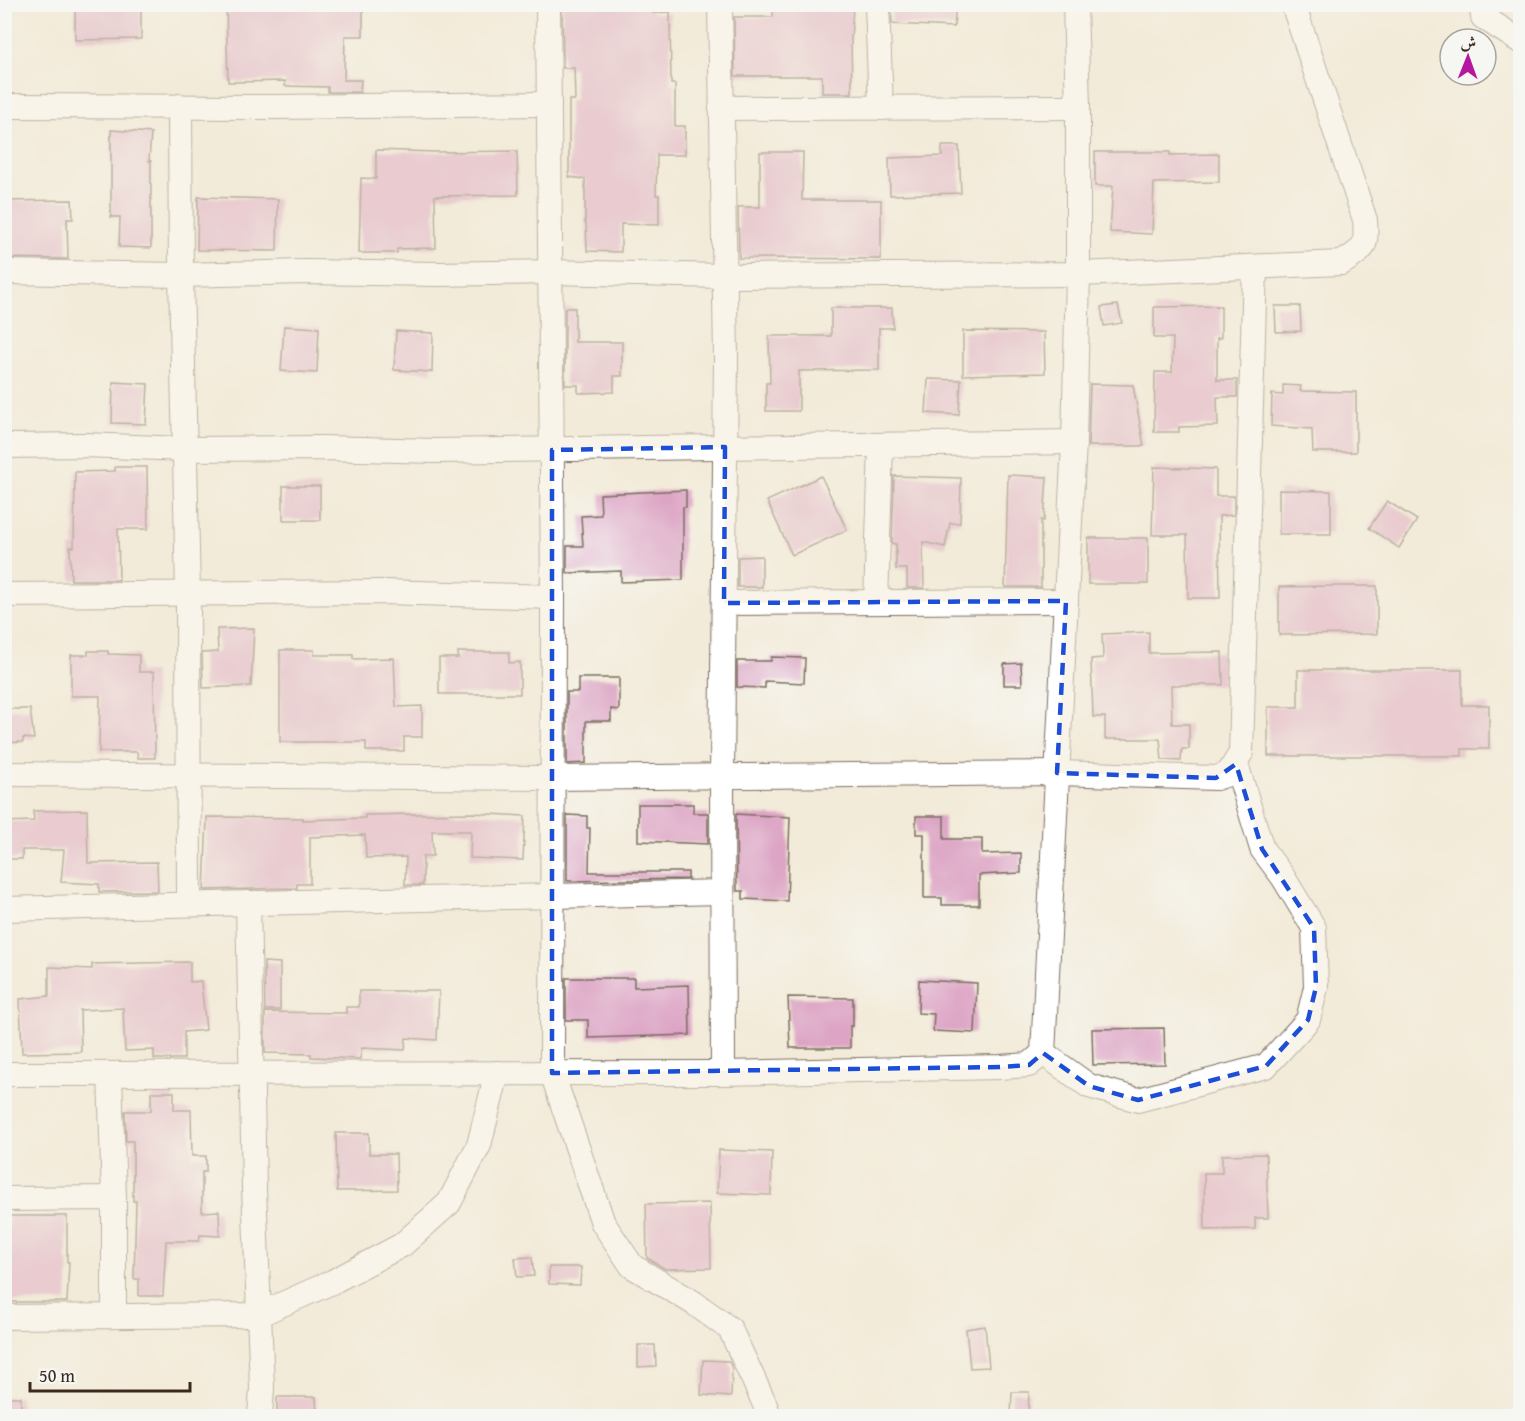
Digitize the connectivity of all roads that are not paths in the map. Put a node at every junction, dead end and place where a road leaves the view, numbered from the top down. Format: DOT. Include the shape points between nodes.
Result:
graph roads {
  1 [pos="548,4"];
  2 [pos="720,4"];
  3 [pos="877,4"];
  4 [pos="1075,4"];
  5 [pos="1293,4"];
  6 [pos="1481,4"];
  7 [pos="1521,41"];
  8 [pos="549,104"];
  9 [pos="4,106"];
  10 [pos="180,106"];
  11 [pos="1078,107"];
  12 [pos="721,108"];
  13 [pos="881,108"];
  14 [pos="1255,267"];
  15 [pos="4,272"];
  16 [pos="550,272"];
  17 [pos="1078,274"];
  18 [pos="181,275"];
  19 [pos="724,276"];
  20 [pos="1074,442"];
  21 [pos="881,445"];
  22 [pos="4,446"];
  23 [pos="725,447"];
  24 [pos="184,449"];
  25 [pos="552,450"];
  26 [pos="4,595"];
  27 [pos="188,595"];
  28 [pos="553,597"];
  29 [pos="1066,601"];
  30 [pos="876,602"];
  31 [pos="724,603"];
  32 [pos="1236,764"];
  33 [pos="1058,773"];
  34 [pos="4,774"];
  35 [pos="187,774"];
  36 [pos="722,777"];
  37 [pos="552,778"];
  38 [pos="722,892"];
  39 [pos="553,895"];
  40 [pos="248,903"];
  41 [pos="189,904"];
  42 [pos="4,909"];
  43 [pos="1043,1053"];
  44 [pos="497,1073"];
  45 [pos="552,1073"];
  46 [pos="723,1073"];
  47 [pos="4,1074"];
  48 [pos="110,1074"];
  49 [pos="251,1074"];
  50 [pos="4,1198"];
  51 [pos="114,1198"];
  52 [pos="258,1315"];
  53 [pos="114,1316"];
  54 [pos="4,1317"];
  55 [pos="261,1416"];
  56 [pos="769,1416"];
  1 -- 8 [label="street"];
  2 -- 12 [label="street"];
  3 -- 13 [label="street"];
  4 -- 11 [label="street"];
  5 -- 14 [label="street" via="1365,220 1366,240 1360,251 1342,263"];
  6 -- 7 [label="street" via="1483,17"];
  8 -- 10 [label="street"];
  8 -- 16 [label="street"];
  9 -- 10 [label="street"];
  10 -- 18 [label="street"];
  11 -- 13 [label="street"];
  11 -- 17 [label="street"];
  12 -- 13 [label="street"];
  12 -- 19 [label="street"];
  14 -- 17 [label="street"];
  14 -- 32 [label="street" via="1241,753"];
  15 -- 18 [label="street"];
  16 -- 18 [label="street"];
  16 -- 19 [label="street"];
  16 -- 25 [label="street"];
  17 -- 19 [label="street"];
  17 -- 20 [label="street"];
  18 -- 24 [label="street"];
  19 -- 23 [label="street"];
  20 -- 21 [label="street"];
  20 -- 29 [label="street"];
  21 -- 23 [label="street"];
  21 -- 30 [label="street"];
  22 -- 24 [label="street"];
  23 -- 25 [label="street"];
  23 -- 31 [label="street"];
  24 -- 25 [label="street"];
  24 -- 27 [label="street"];
  25 -- 28 [label="street"];
  26 -- 27 [label="street"];
  27 -- 28 [label="street" via="385,592"];
  27 -- 35 [label="street"];
  28 -- 37 [label="street"];
  29 -- 30 [label="street"];
  29 -- 33 [label="street"];
  30 -- 31 [label="street"];
  31 -- 36 [label="street"];
  32 -- 33 [label="street" via="1228,774 1216,778"];
  32 -- 43 [label="street" via="1262,849 1314,928 1316,987 1308,1020 1266,1066 1138,1100 1089,1086"];
  33 -- 36 [label="street"];
  33 -- 43 [label="street"];
  34 -- 35 [label="street"];
  35 -- 37 [label="street"];
  35 -- 41 [label="street"];
  36 -- 37 [label="street"];
  36 -- 38 [label="street"];
  37 -- 39 [label="street"];
  38 -- 39 [label="street"];
  38 -- 46 [label="street"];
  39 -- 40 [label="street"];
  39 -- 45 [label="street"];
  40 -- 41 [label="street"];
  40 -- 49 [label="street"];
  41 -- 42 [label="street"];
  43 -- 46 [label="street" via="1029,1065 1000,1067"];
  44 -- 45 [label="street"];
  44 -- 49 [label="street"];
  44 -- 52 [label="street" via="479,1145 449,1203 402,1245"];
  45 -- 46 [label="street"];
  45 -- 56 [label="street" via="603,1223 632,1266 730,1329"];
  47 -- 48 [label="street"];
  48 -- 49 [label="street"];
  48 -- 51 [label="street"];
  49 -- 52 [label="street"];
  50 -- 51 [label="street"];
  51 -- 53 [label="street"];
  52 -- 53 [label="street"];
  52 -- 55 [label="street"];
  53 -- 54 [label="street"];
}
